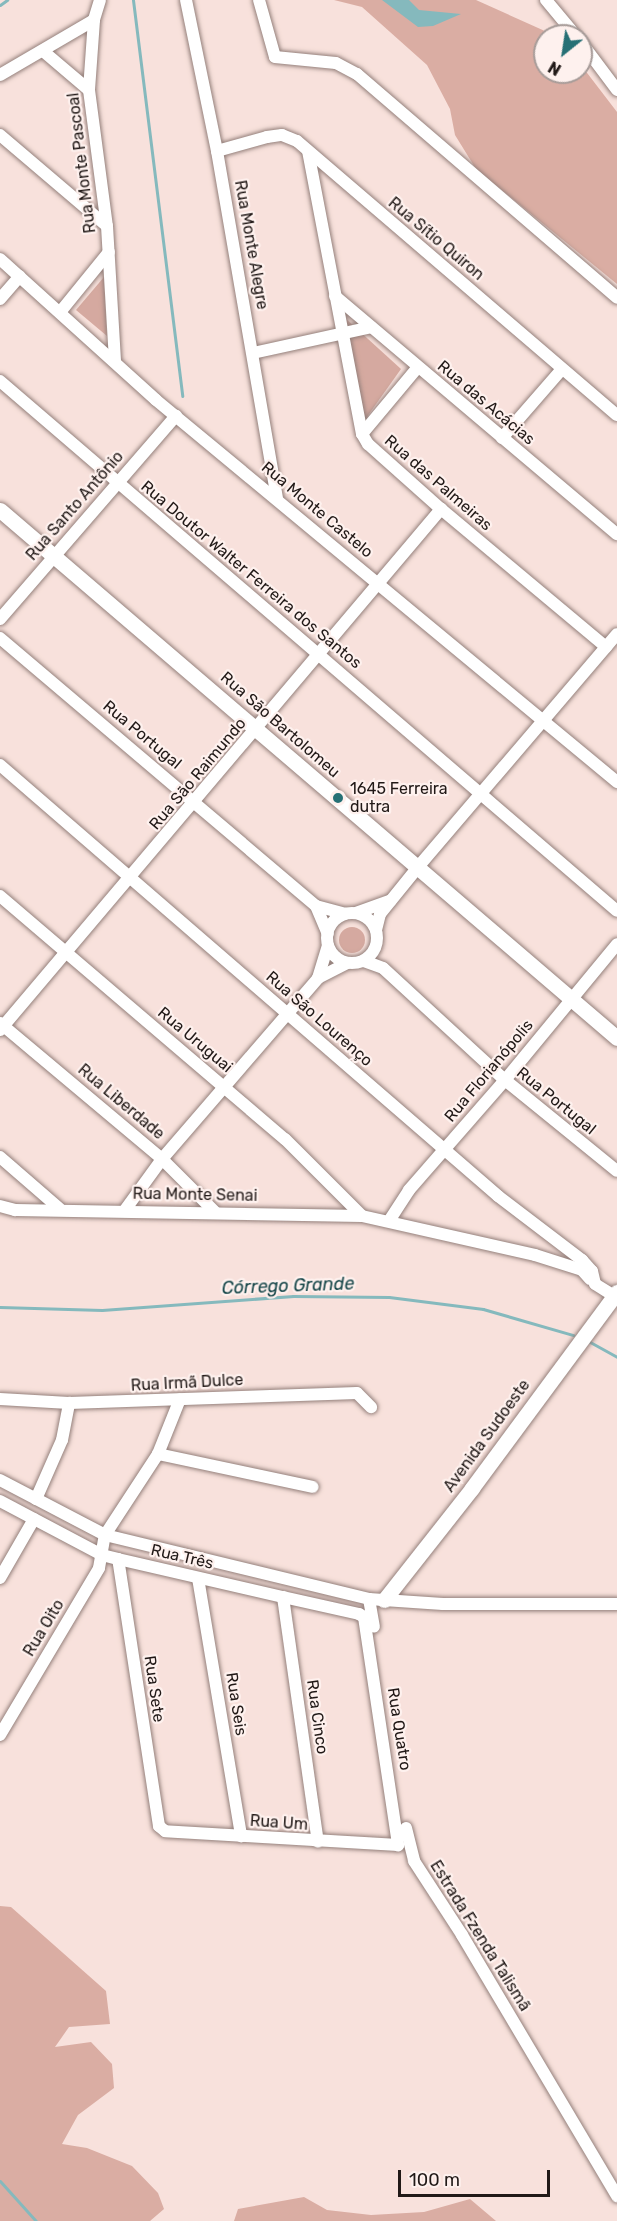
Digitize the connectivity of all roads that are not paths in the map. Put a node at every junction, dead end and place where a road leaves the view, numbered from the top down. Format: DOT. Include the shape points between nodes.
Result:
graph roads {
  1 [pos="100,0"];
  2 [pos="186,0"];
  3 [pos="259,0"];
  4 [pos="546,0"];
  5 [pos="94,20"];
  6 [pos="566,24"];
  7 [pos="43,51"];
  8 [pos="593,58"];
  9 [pos="0,75"];
  10 [pos="89,90"];
  11 [pos="617,90"];
  12 [pos="0,135"];
  13 [pos="308,151"];
  14 [pos="217,152"];
  15 [pos="107,226"];
  16 [pos="110,252"];
  17 [pos="0,259"];
  18 [pos="20,276"];
  19 [pos="335,296"];
  20 [pos="617,298"];
  21 [pos="0,299"];
  22 [pos="61,311"];
  23 [pos="371,327"];
  24 [pos="342,332"];
  25 [pos="253,353"];
  26 [pos="116,361"];
  27 [pos="418,367"];
  28 [pos="562,369"];
  29 [pos="0,381"];
  30 [pos="617,415"];
  31 [pos="176,416"];
  32 [pos="362,434"];
  33 [pos="502,438"];
  34 [pos="117,482"];
  35 [pos="277,498"];
  36 [pos="441,509"];
  37 [pos="0,510"];
  38 [pos="617,534"];
  39 [pos="54,555"];
  40 [pos="380,584"];
  41 [pos="0,619"];
  42 [pos="617,634"];
  43 [pos="0,638"];
  44 [pos="606,647"];
  45 [pos="321,655"];
  46 [pos="544,720"];
  47 [pos="258,729"];
  48 [pos="0,765"];
  49 [pos="617,782"];
  50 [pos="482,794"];
  51 [pos="195,802"];
  52 [pos="418,867"];
  53 [pos="132,878"];
  54 [pos="0,896"];
  55 [pos="391,900"];
  56 [pos="316,906"];
  57 [pos="617,911"];
  58 [pos="350,914"];
  59 [pos="376,930"];
  60 [pos="328,940"];
  61 [pos="377,944"];
  62 [pos="617,944"];
  63 [pos="67,953"];
  64 [pos="363,961"];
  65 [pos="347,963"];
  66 [pos="318,978"];
  67 [pos="395,983"];
  68 [pos="570,999"];
  69 [pos="288,1012"];
  70 [pos="1,1026"];
  71 [pos="617,1038"];
  72 [pos="506,1080"];
  73 [pos="225,1087"];
  74 [pos="445,1149"];
  75 [pos="0,1157"];
  76 [pos="162,1159"];
  77 [pos="617,1171"];
  78 [pos="0,1206"];
  79 [pos="60,1209"];
  80 [pos="125,1210"];
  81 [pos="215,1212"];
  82 [pos="362,1216"];
  83 [pos="389,1221"];
  84 [pos="595,1284"];
  85 [pos="616,1294"];
  86 [pos="0,1399"];
  87 [pos="180,1400"];
  88 [pos="69,1403"];
  89 [pos="370,1407"];
  90 [pos="158,1454"];
  91 [pos="0,1480"];
  92 [pos="313,1487"];
  93 [pos="36,1499"];
  94 [pos="0,1501"];
  95 [pos="34,1519"];
  96 [pos="105,1535"];
  97 [pos="102,1556"];
  98 [pos="118,1559"];
  99 [pos="0,1578"];
  100 [pos="198,1578"];
  101 [pos="283,1597"];
  102 [pos="376,1599"];
  103 [pos="617,1604"];
  104 [pos="366,1620"];
  105 [pos="0,1735"];
  106 [pos="157,1823"];
  107 [pos="241,1836"];
  108 [pos="318,1842"];
  109 [pos="400,1842"];
  110 [pos="617,2196"];
  1 -- 5 [label="street, Rua Monte Pascoal"];
  2 -- 14 [label="street, Rua Monte Alegre"];
  3 -- 20 [label="street" via="275,57 336,63 357,74"];
  4 -- 6 [label="street"];
  5 -- 7 [label="street"];
  5 -- 10 [label="street, Rua Monte Pascoal"];
  7 -- 9 [label="street"];
  7 -- 10 [label="street"];
  8 -- 11 [label="street"];
  10 -- 15 [label="street, Rua Monte Pascoal"];
  12 -- 15 [label="street"];
  13 -- 14 [label="street, Rua Sítio Quiron" via="282,135"];
  13 -- 19 [label="street, Rua das Palmeiras"];
  13 -- 28 [label="street, Rua Sítio Quiron"];
  14 -- 25 [label="street, Rua Monte Alegre"];
  15 -- 16 [label="street, Rua Monte Pascoal"];
  16 -- 22 [label="street, Rua Monte Pascoal"];
  16 -- 26 [label="street, Rua Monte Pascoal"];
  17 -- 18 [label="street, Rua Monte Castelo"];
  18 -- 21 [label="street"];
  18 -- 22 [label="street, Rua Monte Castelo"];
  19 -- 23 [label="street, Rua das Acácias"];
  19 -- 24 [label="street, Rua das Palmeiras"];
  22 -- 26 [label="street, Rua Monte Castelo"];
  23 -- 24 [label="street"];
  23 -- 27 [label="street, Rua das Acácias"];
  24 -- 25 [label="street"];
  24 -- 32 [label="street, Rua das Palmeiras"];
  25 -- 35 [label="street, Rua Monte Alegre"];
  26 -- 31 [label="street, Rua Monte Castelo"];
  27 -- 32 [label="street"];
  27 -- 33 [label="street, Rua das Acácias"];
  28 -- 30 [label="street, Rua Sítio Quiron"];
  28 -- 33 [label="street"];
  29 -- 34 [label="street, Rua Doutor Walter Ferreira dos Santos"];
  31 -- 34 [label="street, Rua Santo Antônio"];
  31 -- 35 [label="street, Rua Monte Castelo"];
  32 -- 36 [label="street, Rua das Palmeiras" via="368,444"];
  33 -- 38 [label="street, Rua das Acácias"];
  34 -- 39 [label="street, Rua Santo Antônio"];
  34 -- 45 [label="street, Rua Doutor Walter Ferreira dos Santos"];
  35 -- 40 [label="street, Rua Monte Castelo"];
  36 -- 40 [label="street, Rua São Raimundo"];
  36 -- 44 [label="street, Rua das Palmeiras"];
  37 -- 39 [label="street, Rua São Bartolomeu"];
  39 -- 41 [label="street, Rua Santo Antônio"];
  39 -- 47 [label="street, Rua São Bartolomeu"];
  40 -- 45 [label="street, Rua São Raimundo"];
  40 -- 46 [label="street, Rua Monte Castelo"];
  42 -- 44 [label="street"];
  43 -- 51 [label="street, Rua Portugal"];
  44 -- 46 [label="street"];
  45 -- 47 [label="street, Rua São Raimundo"];
  45 -- 50 [label="street, Rua Doutor Walter Ferreira dos Santos"];
  46 -- 49 [label="street, Rua Monte Castelo"];
  46 -- 50 [label="street"];
  47 -- 51 [label="street, Rua São Raimundo"];
  47 -- 52 [label="street, Rua São Bartolomeu"];
  48 -- 53 [label="street, Rua São Lourenço"];
  50 -- 52 [label="street"];
  50 -- 57 [label="street, Rua Doutor Walter Ferreira dos Santos"];
  51 -- 53 [label="street, Rua São Raimundo"];
  51 -- 56 [label="street, Rua Portugal"];
  52 -- 55 [label="street"];
  52 -- 68 [label="street, Rua São Bartolomeu"];
  53 -- 63 [label="street, Rua São Raimundo"];
  53 -- 69 [label="street, Rua São Lourenço"];
  54 -- 63 [label="street, Rua Uruguai"];
  55 -- 58 [label="street"];
  55 -- 59 [label="street" via="380,914"];
  56 -- 58 [label="street"];
  56 -- 60 [label="street"];
  58 -- 59 [label="street" via="370,920"];
  58 -- 60 [label="street" via="333,922"];
  59 -- 61 [label="street"];
  60 -- 65 [label="street" via="336,957"];
  60 -- 66 [label="street"];
  61 -- 64 [label="street"];
  61 -- 67 [label="street"];
  62 -- 68 [label="street, Rua Florianópolis"];
  63 -- 70 [label="street, Rua São Raimundo"];
  63 -- 73 [label="street, Rua Uruguai"];
  64 -- 65 [label="street"];
  64 -- 67 [label="street, Rua Portugal" via="383,968"];
  65 -- 66 [label="street"];
  66 -- 69 [label="street"];
  67 -- 72 [label="street, Rua Portugal"];
  68 -- 71 [label="street, Rua São Bartolomeu"];
  68 -- 72 [label="street, Rua Florianópolis"];
  69 -- 73 [label="street"];
  69 -- 74 [label="street, Rua São Lourenço"];
  70 -- 76 [label="street, Rua Liberdade"];
  72 -- 74 [label="street, Rua Florianópolis"];
  72 -- 77 [label="street, Rua Portugal"];
  73 -- 76 [label="street"];
  73 -- 82 [label="street, Rua Uruguai" via="285,1139"];
  74 -- 83 [label="street, Rua Florianópolis" via="409,1190"];
  74 -- 84 [label="street, Rua São Lourenço" via="582,1260 592,1271"];
  75 -- 79 [label="street"];
  76 -- 80 [label="street"];
  76 -- 81 [label="street, Rua Liberdade"];
  78 -- 79 [label="street, Rua Monte Senai" via="15,1210"];
  79 -- 80 [label="street, Rua Monte Senai"];
  80 -- 81 [label="street, Rua Monte Senai"];
  81 -- 82 [label="street, Rua Monte Senai"];
  82 -- 83 [label="street, Rua Monte Senai"];
  83 -- 84 [label="street" via="535,1255 582,1270"];
  84 -- 85 [label="street, Rua São Lourenço"];
  85 -- 102 [label="street, Avenida Sudoeste" via="472,1488"];
  86 -- 88 [label="street, Rua Irmã Dulce"];
  87 -- 88 [label="street, Rua Irmã Dulce"];
  87 -- 89 [label="street, Rua Irmã Dulce" via="357,1393"];
  87 -- 90 [label="street"];
  88 -- 93 [label="street" via="62,1440"];
  90 -- 92 [label="street"];
  90 -- 96 [label="street"];
  91 -- 93 [label="street"];
  93 -- 96 [label="street"];
  94 -- 95 [label="street, Rua Três"];
  95 -- 97 [label="street, Rua Três"];
  95 -- 99 [label="street"];
  96 -- 97 [label="street, Rua Oito"];
  96 -- 102 [label="street"];
  97 -- 98 [label="street, Rua Três"];
  97 -- 105 [label="street, Rua Oito" via="99,1568"];
  98 -- 100 [label="street, Rua Três"];
  98 -- 106 [label="street, Rua Sete"];
  100 -- 101 [label="street, Rua Três"];
  100 -- 107 [label="street, Rua Seis"];
  101 -- 104 [label="street, Rua Três" via="359,1614"];
  101 -- 108 [label="street, Rua Cinco"];
  102 -- 103 [label="street" via="443,1604"];
  102 -- 110 [label="street, Estrada Fzenda Talismã" via="414,1861 457,1926"];
  104 -- 109 [label="street, Rua Quatro"];
  106 -- 107 [label="street, Rua Um" via="165,1831"];
  107 -- 108 [label="street, Rua Um"];
  108 -- 109 [label="street, Rua Um" via="395,1848"];
}
